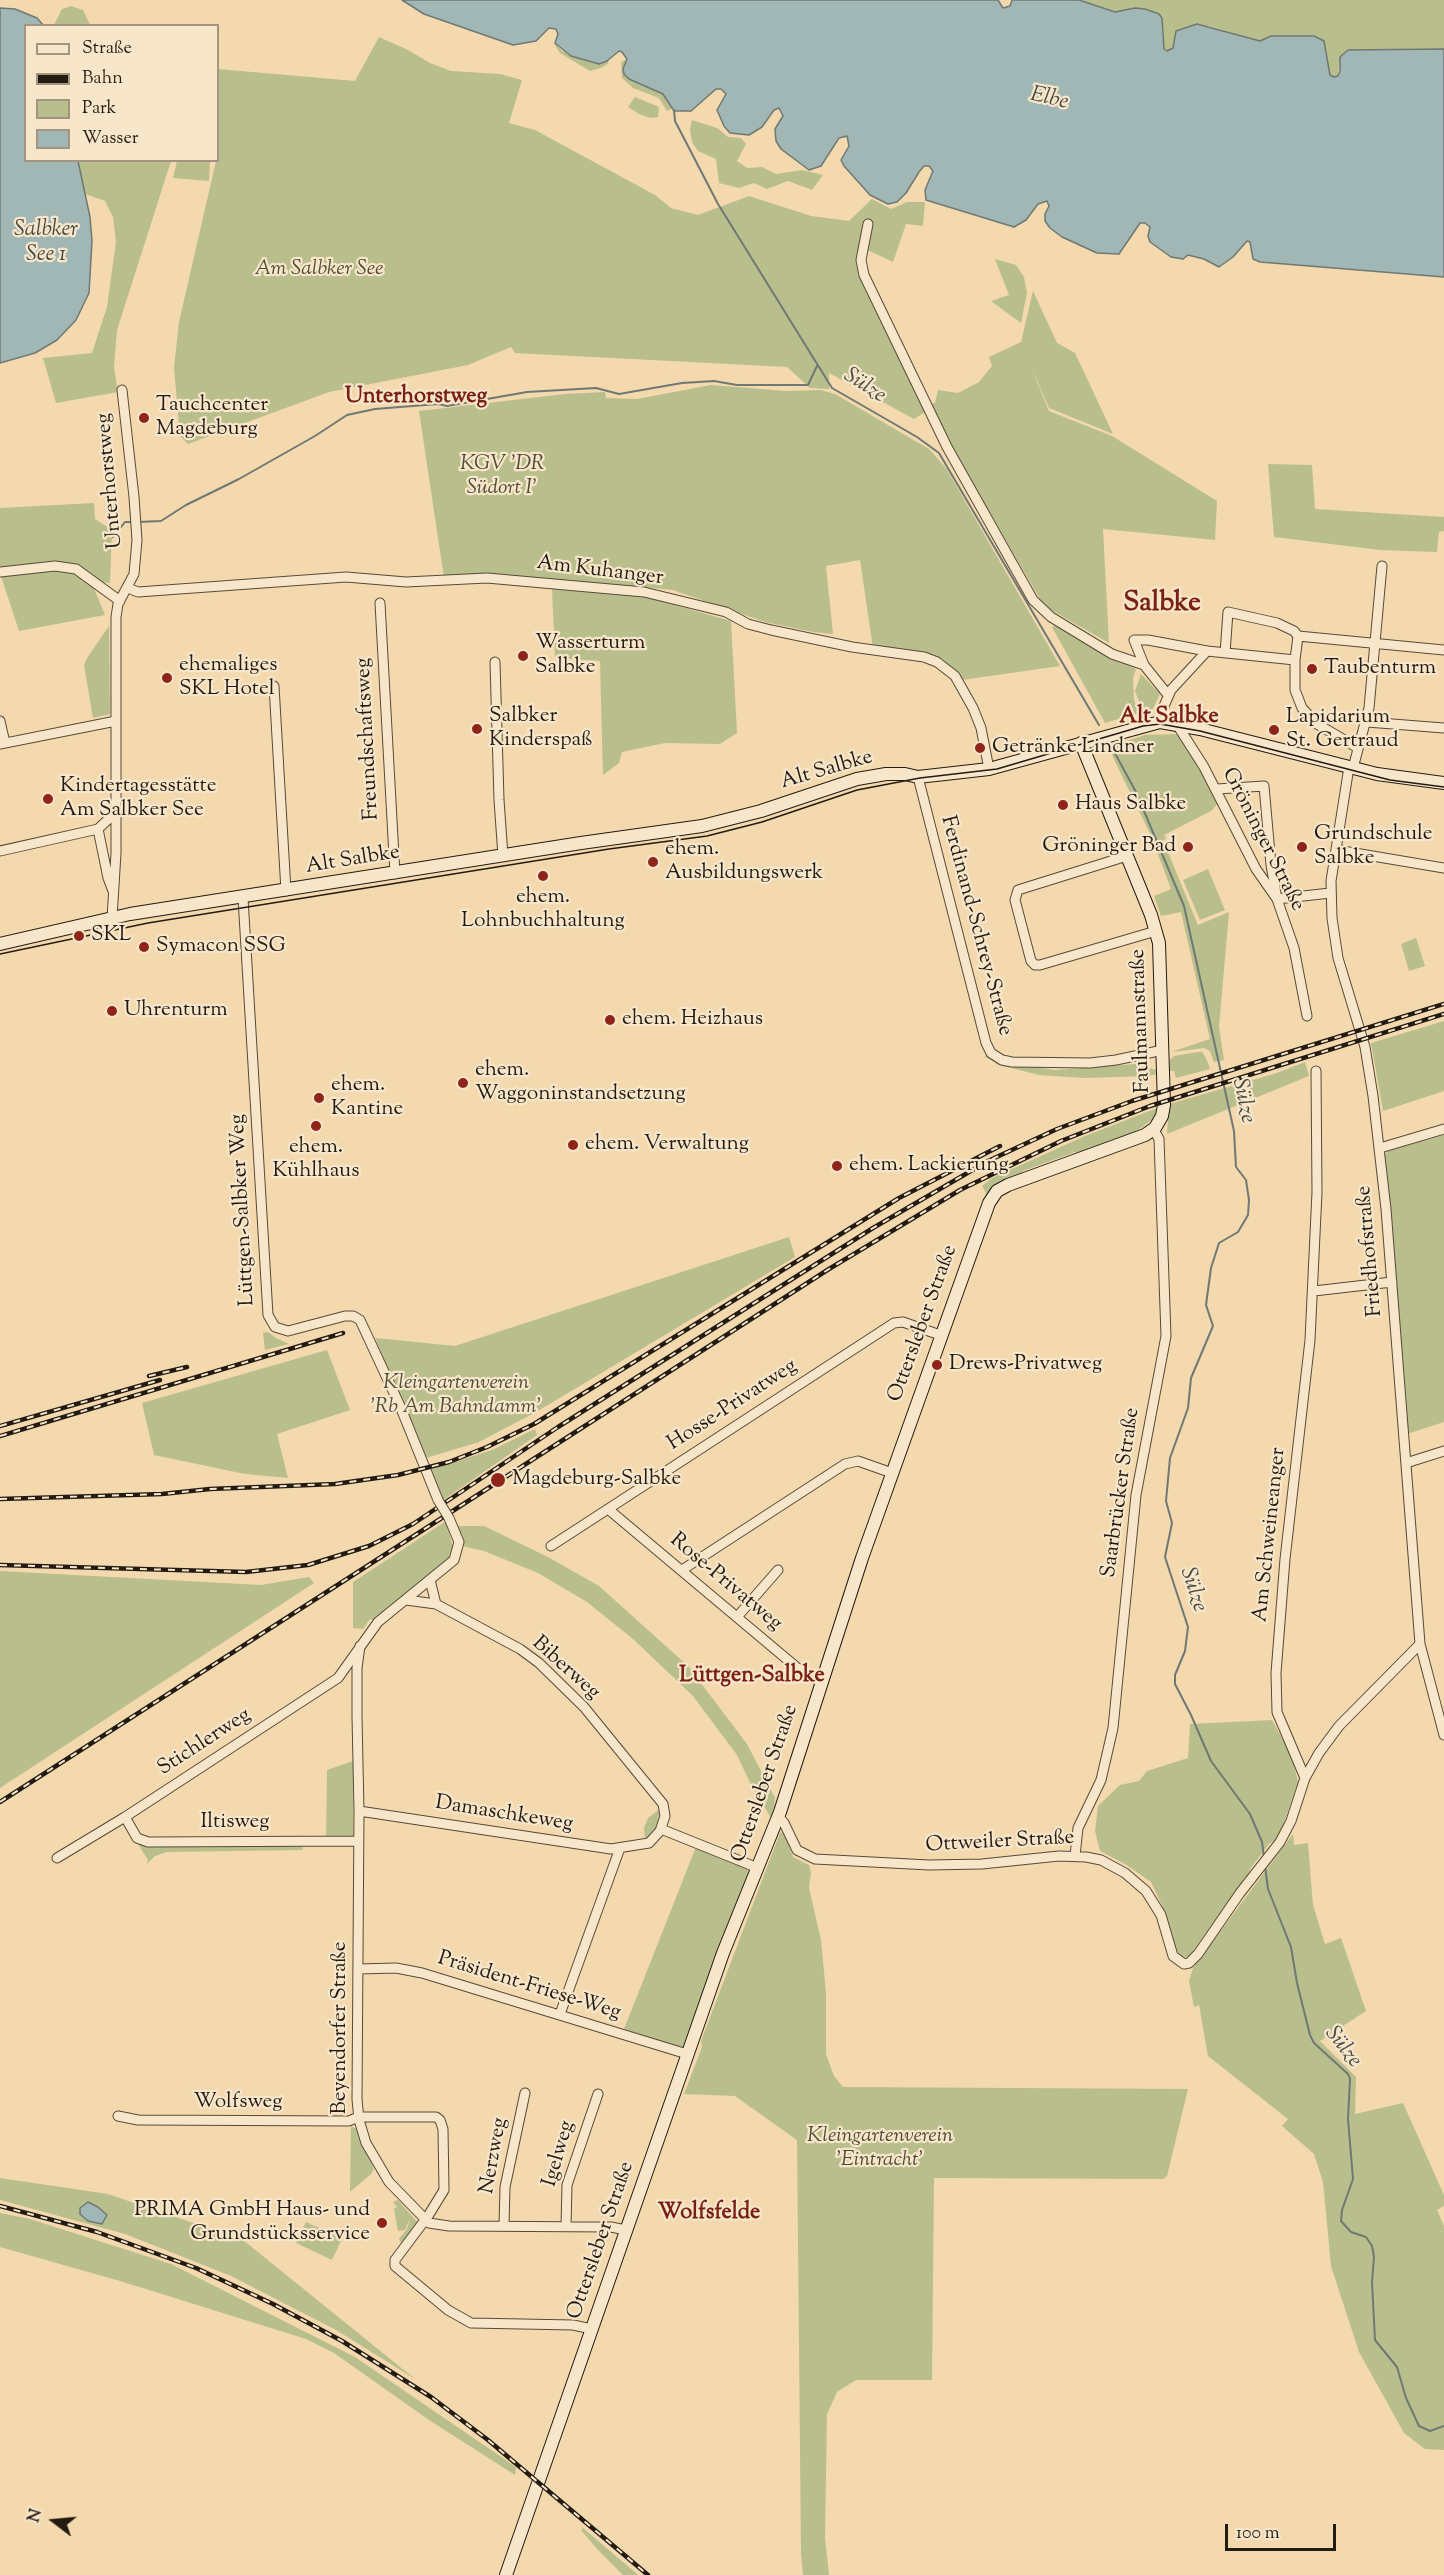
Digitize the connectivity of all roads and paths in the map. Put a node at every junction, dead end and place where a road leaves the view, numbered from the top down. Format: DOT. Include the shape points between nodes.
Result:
graph roads {
  1 [pos="868,224"];
  2 [pos="122,390"];
  3 [pos="1382,566"];
  4 [pos="0,572"];
  5 [pos="128,588"];
  6 [pos="120,601"];
  7 [pos="380,603"];
  8 [pos="1298,636"];
  9 [pos="1376,643"];
  10 [pos="1444,650"];
  11 [pos="1207,651"];
  12 [pos="1225,653"];
  13 [pos="1295,660"];
  14 [pos="495,662"];
  15 [pos="1144,666"];
  16 [pos="274,686"];
  17 [pos="1168,694"];
  18 [pos="0,721"];
  19 [pos="116,721"];
  20 [pos="1162,722"];
  21 [pos="1367,722"];
  22 [pos="1176,723"];
  23 [pos="1444,728"];
  24 [pos="1081,743"];
  25 [pos="2,744"];
  26 [pos="1358,748"];
  27 [pos="1351,768"];
  28 [pos="989,769"];
  29 [pos="918,777"];
  30 [pos="1444,783"];
  31 [pos="1217,789"];
  32 [pos="116,812"];
  33 [pos="98,829"];
  34 [pos="1337,850"];
  35 [pos="0,851"];
  36 [pos="504,855"];
  37 [pos="1127,856"];
  38 [pos="1444,868"];
  39 [pos="395,874"];
  40 [pos="113,891"];
  41 [pos="286,891"];
  42 [pos="1330,893"];
  43 [pos="243,898"];
  44 [pos="1277,899"];
  45 [pos="112,918"];
  46 [pos="1156,932"];
  47 [pos="0,944"];
  48 [pos="1306,1016"];
  49 [pos="1162,1050"];
  50 [pos="1316,1071"];
  51 [pos="1154,1130"];
  52 [pos="1444,1130"];
  53 [pos="1380,1148"];
  54 [pos="1392,1282"];
  55 [pos="1314,1291"];
  56 [pos="940,1335"];
  57 [pos="1444,1451"];
  58 [pos="1406,1463"];
  59 [pos="892,1473"];
  60 [pos="608,1509"];
  61 [pos="551,1546"];
  62 [pos="682,1570"];
  63 [pos="778,1570"];
  64 [pos="430,1580"];
  65 [pos="406,1600"];
  66 [pos="436,1604"];
  67 [pos="737,1617"];
  68 [pos="1420,1644"];
  69 [pos="360,1646"];
  70 [pos="821,1682"];
  71 [pos="1444,1736"];
  72 [pos="1305,1778"];
  73 [pos="359,1811"];
  74 [pos="125,1817"];
  75 [pos="778,1817"];
  76 [pos="661,1829"];
  77 [pos="358,1841"];
  78 [pos="620,1848"];
  79 [pos="1076,1856"];
  80 [pos="57,1858"];
  81 [pos="758,1868"];
  82 [pos="358,1969"];
  83 [pos="560,2014"];
  84 [pos="687,2054"];
  85 [pos="679,2077"];
  86 [pos="675,2091"];
  87 [pos="525,2092"];
  88 [pos="598,2094"];
  89 [pos="118,2116"];
  90 [pos="358,2117"];
  91 [pos="663,2125"];
  92 [pos="656,2144"];
  93 [pos="425,2221"];
  94 [pos="504,2225"];
  95 [pos="566,2226"];
  96 [pos="626,2230"];
  97 [pos="592,2329"];
  98 [pos="506,2575"];
  1 -- 15 [label="street" via="861,256 864,275 947,447 1033,600 1051,618 1126,661"];
  2 -- 5 [label="street, Unterhorstweg" via="137,527 135,564"];
  3 -- 9 [label="street, Friedhofstraße"];
  4 -- 6 [label="street" via="55,566 76,569"];
  5 -- 6 [label="street, Unterhorstweg"];
  5 -- 28 [label="street, Am Kuhanger" via="138,592 346,577 406,582 488,578 644,592 726,612 771,630 937,662 955,676 973,708"];
  6 -- 19 [label="street, Unterhorstweg" via="116,616"];
  7 -- 39 [label="street, Freundschaftsweg"];
  8 -- 9 [label="street"];
  8 -- 12 [label="street" via="1277,623 1228,612"];
  8 -- 13 [label="street"];
  9 -- 10 [label="street"];
  9 -- 21 [label="street, Friedhofstraße"];
  11 -- 12 [label="street"];
  11 -- 15 [label="street" via="1134,640"];
  11 -- 17 [label="street"];
  12 -- 13 [label="street"];
  13 -- 26 [label="street" via="1296,694 1302,708 1314,722"];
  14 -- 36 [label="street"];
  15 -- 17 [label="street"];
  16 -- 41 [label="street, Alt Salbke"];
  17 -- 20 [label="street"];
  18 -- 25 [label="street"];
  19 -- 25 [label="street"];
  19 -- 32 [label="street, Unterhorstweg"];
  20 -- 22 [label="main road, Alt Salbke"];
  20 -- 24 [label="main road, Alt Salbke"];
  21 -- 23 [label="street"];
  21 -- 26 [label="street, Friedhofstraße"];
  22 -- 27 [label="main road, Alt Salbke"];
  22 -- 31 [label="street, Gröninger Straße"];
  24 -- 28 [label="main road, Alt Salbke"];
  24 -- 37 [label="main road, Faulmannstraße"];
  26 -- 27 [label="street, Friedhofstraße"];
  27 -- 30 [label="main road, Alt Salbke"];
  27 -- 34 [label="street, Friedhofstraße"];
  28 -- 29 [label="main road, Alt Salbke"];
  29 -- 36 [label="main road, Alt Salbke" via="881,774 702,826"];
  29 -- 49 [label="street, Ferdinand-Schrey-Straße" via="986,1043 992,1053 1010,1062 1089,1063"];
  31 -- 44 [label="street, Gröninger Straße" via="1258,873"];
  31 -- 44 [label="street" via="1264,786"];
  32 -- 33 [label="street"];
  32 -- 40 [label="street, Unterhorstweg"];
  33 -- 35 [label="street"];
  33 -- 40 [label="street, Unterhorstweg"];
  34 -- 38 [label="street"];
  34 -- 42 [label="street, Friedhofstraße"];
  36 -- 39 [label="main road, Alt Salbke"];
  37 -- 46 [label="main road, Faulmannstraße"];
  37 -- 46 [label="street" via="1018,891 1015,900 1031,961 1040,965"];
  39 -- 41 [label="main road, Alt Salbke"];
  40 -- 45 [label="street, Unterhorstweg"];
  41 -- 43 [label="main road, Alt Salbke"];
  42 -- 44 [label="street"];
  42 -- 53 [label="street, Friedhofstraße" via="1335,944 1365,1047"];
  43 -- 45 [label="main road, Alt Salbke"];
  43 -- 64 [label="street, Lüttgen-Salbker Weg, bridge" via="268,1315 275,1327 288,1331 345,1316 360,1320 459,1540 454,1560"];
  44 -- 48 [label="street, Gröninger Straße" via="1294,948"];
  45 -- 47 [label="main road, Alt Salbke"];
  46 -- 49 [label="main road, Faulmannstraße" via="1161,955"];
  49 -- 51 [label="main road, Faulmannstraße" via="1164,1109"];
  50 -- 55 [label="street, Am Schweineanger"];
  51 -- 56 [label="main road, Ottersleber Straße" via="997,1191 986,1210"];
  51 -- 79 [label="street, Saarbrücker Straße" via="1159,1139 1166,1336 1136,1495 1114,1720 1101,1780 1078,1828"];
  52 -- 53 [label="street"];
  53 -- 54 [label="street, Friedhofstraße"];
  54 -- 55 [label="street"];
  54 -- 58 [label="street, Friedhofstraße"];
  55 -- 72 [label="street, Am Schweineanger" via="1276,1673 1279,1716"];
  56 -- 59 [label="main road, Ottersleber Straße"];
  56 -- 60 [label="street, Hosse-Privatweg" via="903,1322 894,1323"];
  57 -- 58 [label="street"];
  58 -- 68 [label="street, Friedhofstraße"];
  59 -- 62 [label="street" via="858,1461 845,1464"];
  59 -- 70 [label="main road, Ottersleber Straße"];
  60 -- 61 [label="street, Hosse-Privatweg"];
  60 -- 62 [label="street, Rose-Privatweg"];
  62 -- 67 [label="street, Rose-Privatweg"];
  63 -- 67 [label="street"];
  64 -- 65 [label="street, Lüttgen-Salbker Weg"];
  64 -- 66 [label="street"];
  65 -- 66 [label="street, Biberweg"];
  65 -- 69 [label="street, Lüttgen-Salbker Weg" via="378,1622"];
  66 -- 76 [label="street, Biberweg" via="519,1649 584,1707 665,1810"];
  67 -- 70 [label="street, Rose-Privatweg"];
  68 -- 71 [label="street, Friedhofstraße"];
  68 -- 72 [label="street" via="1339,1726"];
  69 -- 73 [label="street, Beyendorfer Straße"];
  69 -- 74 [label="street, Stichlerweg" via="334,1681"];
  70 -- 75 [label="main road, Ottersleber Straße"];
  72 -- 79 [label="street, Ottweiler Straße" via="1287,1830 1189,1963 1179,1963 1173,1956 1158,1908 1141,1885 1106,1862"];
  73 -- 77 [label="street, Beyendorfer Straße"];
  73 -- 78 [label="street, Damaschkeweg" via="588,1847"];
  74 -- 77 [label="street, Iltisweg" via="137,1839 148,1842"];
  74 -- 80 [label="street, Stichlerweg"];
  75 -- 79 [label="street, Ottweiler Straße" via="797,1851 815,1859 958,1865"];
  75 -- 81 [label="main road, Ottersleber Straße"];
  76 -- 78 [label="street, Damaschkeweg" via="645,1845"];
  76 -- 81 [label="street"];
  77 -- 82 [label="street, Beyendorfer Straße"];
  78 -- 83 [label="street"];
  81 -- 84 [label="main road, Ottersleber Straße"];
  82 -- 83 [label="street, Präsident-Friese-Weg" via="416,1972"];
  82 -- 90 [label="street, Beyendorfer Straße"];
  83 -- 84 [label="street, Präsident-Friese-Weg"];
  84 -- 85 [label="main road, Ottersleber Straße"];
  85 -- 86 [label="main road, Ottersleber Straße"];
  85 -- 91 [label="street" via="678,2095"];
  86 -- 91 [label="main road, Ottersleber Straße"];
  86 -- 92 [label="street" via="663,2107"];
  87 -- 94 [label="street, Nerzweg" via="505,2187"];
  88 -- 95 [label="street, Igelweg" via="567,2185"];
  89 -- 90 [label="street, Wolfsweg" via="138,2120 349,2121"];
  90 -- 93 [label="street, Beyendorfer Straße" via="382,2174"];
  90 -- 93 [label="street, Wolfsweg" via="431,2116 440,2120 444,2187"];
  91 -- 92 [label="main road, Ottersleber Straße"];
  92 -- 96 [label="main road, Ottersleber Straße"];
  93 -- 94 [label="street" via="449,2226"];
  93 -- 97 [label="street" via="394,2263 457,2316 479,2324 573,2325"];
  94 -- 95 [label="street"];
  95 -- 96 [label="street"];
  96 -- 97 [label="main road, Ottersleber Straße"];
  97 -- 98 [label="main road, Ottersleber Straße"];
}
